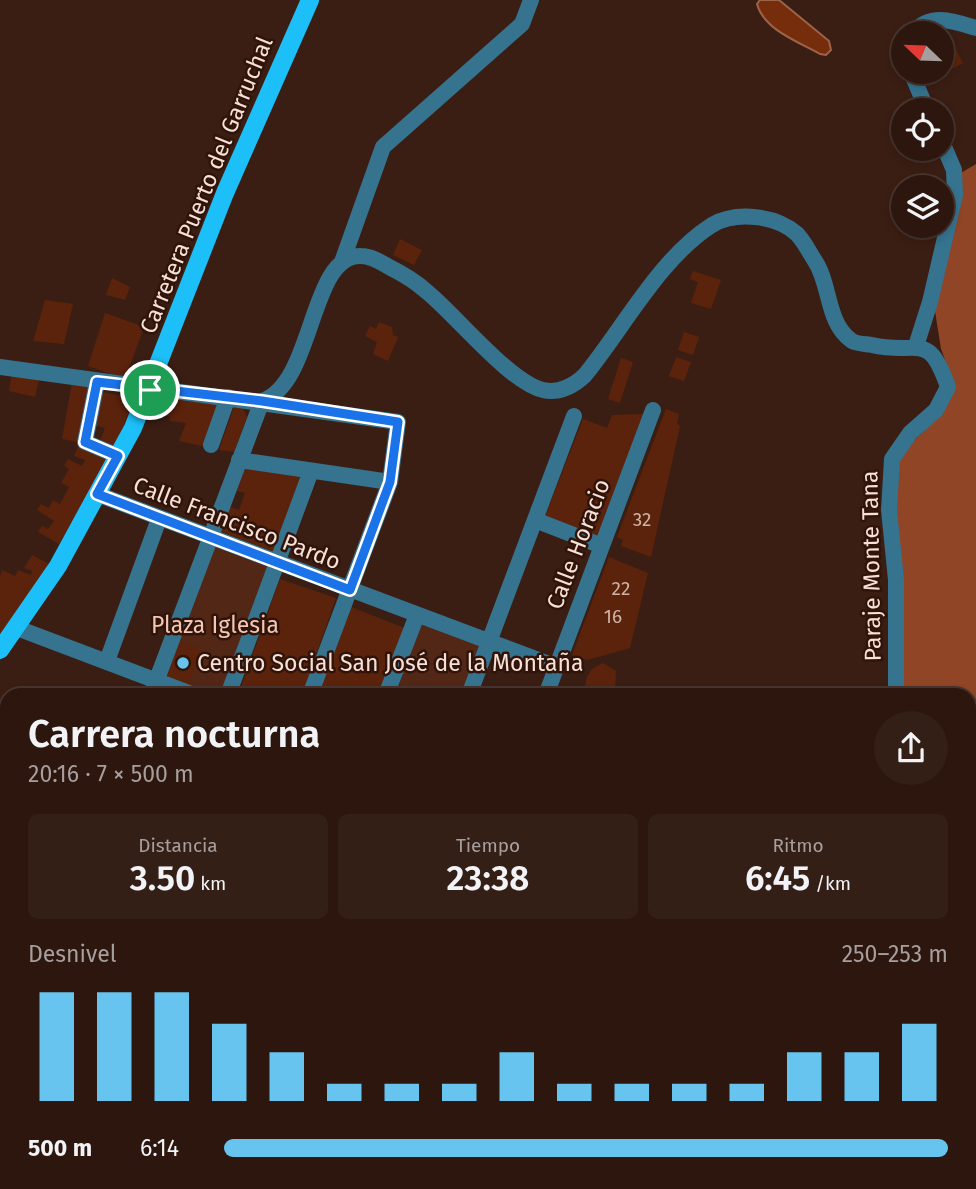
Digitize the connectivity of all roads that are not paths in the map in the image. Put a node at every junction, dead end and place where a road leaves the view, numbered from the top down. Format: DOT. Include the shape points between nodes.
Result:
graph roads {
  1 [pos="310,0"];
  2 [pos="531,0"];
  3 [pos="930,21"];
  4 [pos="976,28"];
  5 [pos="950,161"];
  6 [pos="342,262"];
  7 [pos="916,346"];
  8 [pos="0,367"];
  9 [pos="97,382"];
  10 [pos="150,390"];
  11 [pos="228,397"];
  12 [pos="262,401"];
  13 [pos="653,410"];
  14 [pos="574,416"];
  15 [pos="211,445"];
  16 [pos="118,456"];
  17 [pos="239,460"];
  18 [pos="311,471"];
  19 [pos="390,482"];
  20 [pos="97,494"];
  21 [pos="159,519"];
  22 [pos="535,520"];
  23 [pos="210,538"];
  24 [pos="602,547"];
  25 [pos="277,564"];
  26 [pos="350,590"];
  27 [pos="416,615"];
  28 [pos="17,628"];
  29 [pos="489,642"];
  30 [pos="0,650"];
  31 [pos="107,661"];
  32 [pos="557,667"];
  33 [pos="153,687"];
  34 [pos="231,688"];
  35 [pos="313,688"];
  36 [pos="389,688"];
  37 [pos="472,688"];
  38 [pos="550,688"];
  39 [pos="896,688"];
  1 -- 10 [label="main road, Carretera Puerto del Garruchal" via="225,193"];
  2 -- 6 [label="street" via="522,24 383,147"];
  3 -- 4 [label="street" via="945,18"];
  5 -- 7 [label="street" via="955,195"];
  6 -- 7 [label="street" via="368,257 405,275 514,374 541,390 552,391 576,384 688,244 715,224 752,216 772,218 797,235 824,274 832,314 852,341 894,350"];
  6 -- 12 [label="street" via="329,280 286,383 275,396"];
  7 -- 39 [label="street, Paraje Monte Tana" via="929,349 948,387 936,410 910,433 892,459 889,510 896,580"];
  8 -- 9 [label="street"];
  9 -- 10 [label="street"];
  9 -- 16 [label="street" via="85,442"];
  10 -- 11 [label="street"];
  10 -- 16 [label="main road, Carretera Puerto del Garruchal"];
  11 -- 12 [label="street"];
  11 -- 15 [label="street"];
  12 -- 17 [label="street"];
  12 -- 19 [label="street" via="398,422"];
  13 -- 24 [label="street, Calle Horacio"];
  14 -- 22 [label="street"];
  16 -- 20 [label="main road, Carretera Puerto del Garruchal"];
  17 -- 18 [label="street"];
  17 -- 23 [label="street"];
  18 -- 19 [label="street"];
  18 -- 25 [label="street"];
  19 -- 26 [label="street"];
  20 -- 21 [label="street, Calle Francisco Pardo"];
  20 -- 28 [label="main road, Carretera Puerto del Garruchal"];
  21 -- 23 [label="street, Calle Francisco Pardo"];
  21 -- 31 [label="street"];
  22 -- 24 [label="street"];
  22 -- 29 [label="street"];
  23 -- 25 [label="street, Calle Francisco Pardo"];
  23 -- 33 [label="street"];
  24 -- 32 [label="street, Calle Horacio"];
  25 -- 26 [label="street, Calle Francisco Pardo"];
  25 -- 34 [label="street"];
  26 -- 27 [label="street, Calle Francisco Pardo"];
  26 -- 35 [label="street"];
  27 -- 29 [label="street, Calle Francisco Pardo"];
  27 -- 36 [label="street"];
  28 -- 30 [label="main road, Carretera Puerto del Garruchal"];
  28 -- 31 [label="street"];
  29 -- 32 [label="street, Calle Francisco Pardo"];
  29 -- 37 [label="street"];
  31 -- 33 [label="street"];
  32 -- 38 [label="street, Calle Horacio"];
}
